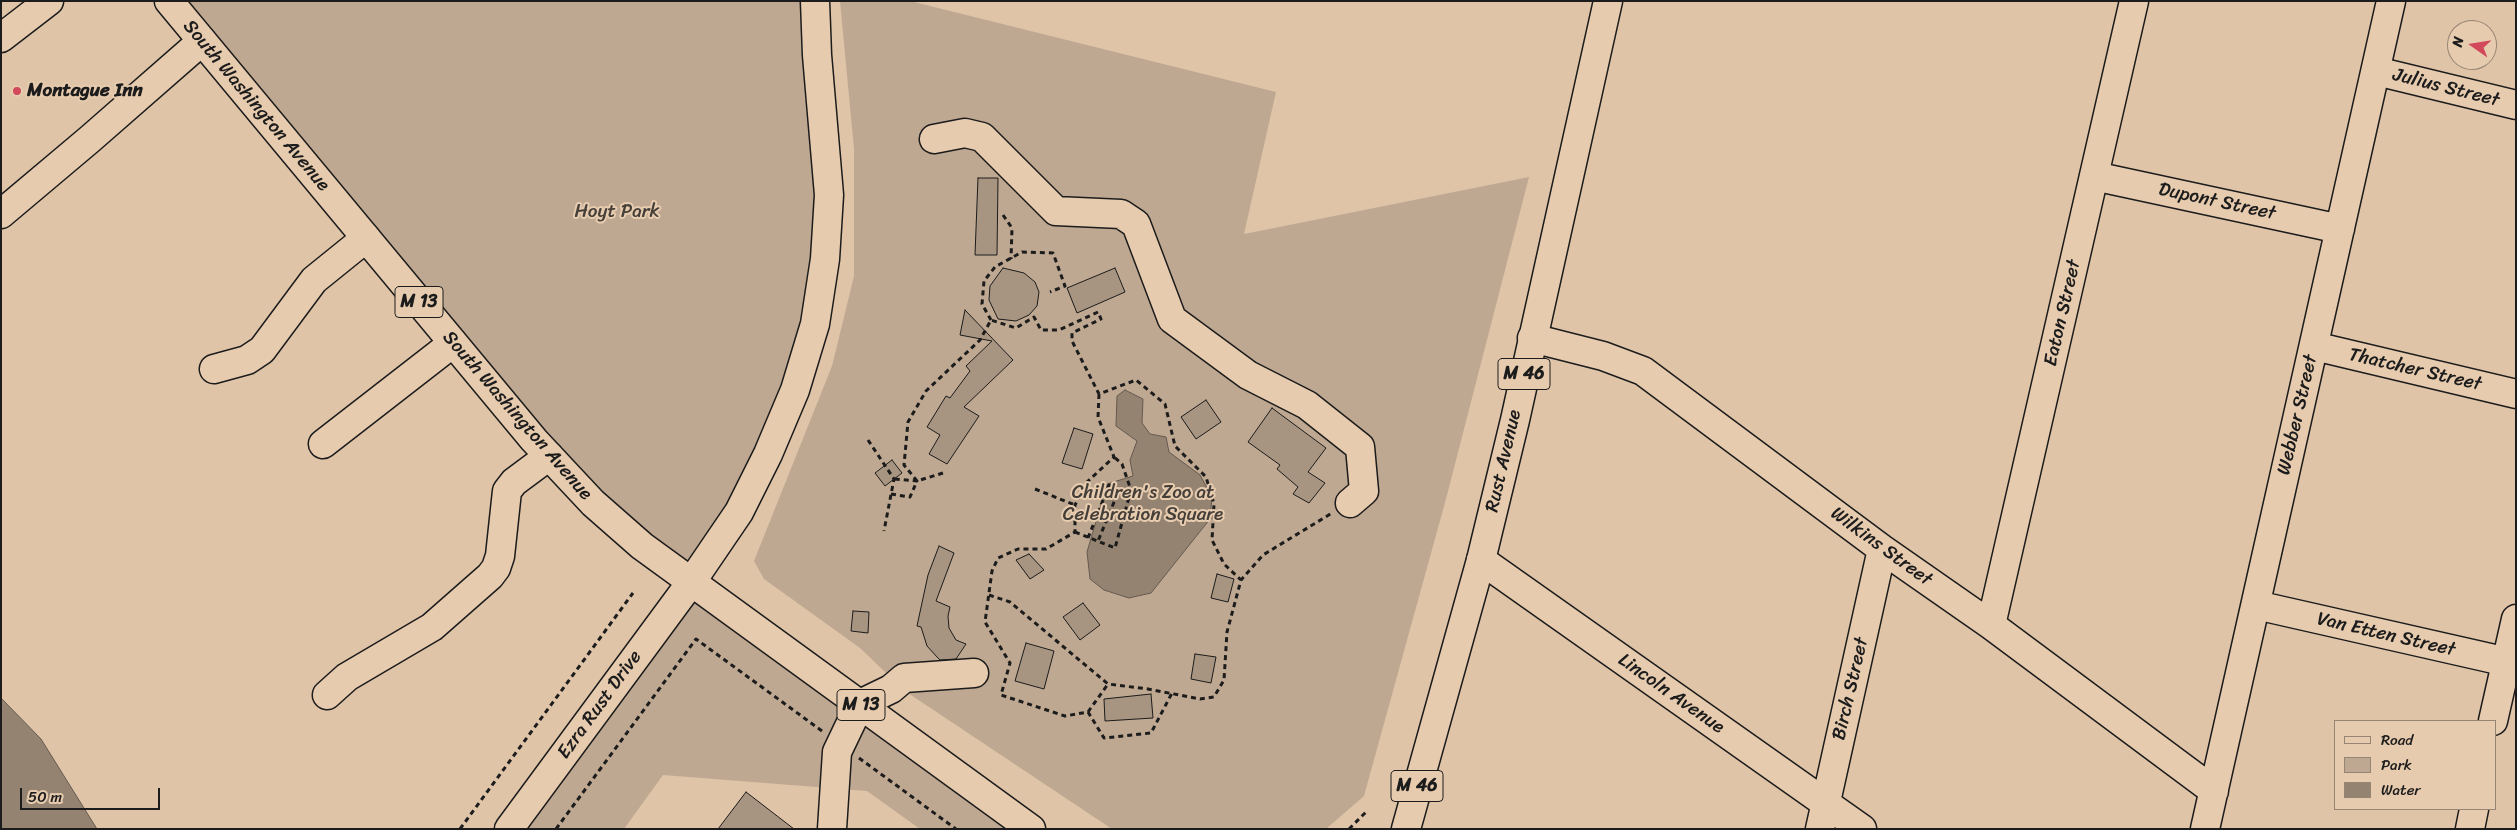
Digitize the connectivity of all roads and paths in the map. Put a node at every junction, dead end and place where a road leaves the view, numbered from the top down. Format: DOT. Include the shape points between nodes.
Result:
graph roads {
  1 [pos="49,1"];
  2 [pos="169,1"];
  3 [pos="815,1"];
  4 [pos="1608,1"];
  5 [pos="2134,1"];
  6 [pos="2391,1"];
  7 [pos="1,38"];
  8 [pos="202,41"];
  9 [pos="2376,71"];
  10 [pos="2516,105"];
  11 [pos="934,139"];
  12 [pos="2094,176"];
  13 [pos="1,214"];
  14 [pos="1003,215"];
  15 [pos="2340,229"];
  16 [pos="366,238"];
  17 [pos="1011,258"];
  18 [pos="1050,292"];
  19 [pos="991,320"];
  20 [pos="1532,338"];
  21 [pos="453,343"];
  22 [pos="2314,346"];
  23 [pos="214,370"];
  24 [pos="1099,394"];
  25 [pos="2516,394"];
  26 [pos="868,440"];
  27 [pos="324,444"];
  28 [pos="549,456"];
  29 [pos="1114,457"];
  30 [pos="943,473"];
  31 [pos="894,479"];
  32 [pos="917,481"];
  33 [pos="1035,489"];
  34 [pos="891,494"];
  35 [pos="1350,503"];
  36 [pos="1075,505"];
  37 [pos="884,531"];
  38 [pos="1075,532"];
  39 [pos="1088,538"];
  40 [pos="1098,541"];
  41 [pos="1882,549"];
  42 [pos="1481,560"];
  43 [pos="1241,580"];
  44 [pos="692,581"];
  45 [pos="633,593"];
  46 [pos="989,595"];
  47 [pos="2256,605"];
  48 [pos="2516,619"];
  49 [pos="1991,625"];
  50 [pos="696,639"];
  51 [pos="2511,663"];
  52 [pos="974,672"];
  53 [pos="1108,684"];
  54 [pos="1172,694"];
  55 [pos="327,695"];
  56 [pos="860,704"];
  57 [pos="1088,712"];
  58 [pos="2493,720"];
  59 [pos="2214,791"];
  60 [pos="1826,802"];
  61 [pos="1368,810"];
  62 [pos="2474,810"];
  63 [pos="460,829"];
  64 [pos="509,829"];
  65 [pos="556,829"];
  66 [pos="832,829"];
  67 [pos="1031,829"];
  68 [pos="1349,829"];
  69 [pos="1406,829"];
  70 [pos="1820,829"];
  71 [pos="1862,829"];
  72 [pos="2205,829"];
  73 [pos="2470,829"];
  1 -- 7 [label="main road"];
  2 -- 8 [label="main road, South Washington Avenue / M 13"];
  3 -- 44 [label="main road, Ezra Rust Drive" via="816,55 829,195 825,259 815,324 794,390 768,454 739,512"];
  4 -- 20 [label="main road, Rust Avenue / M 46"];
  5 -- 12 [label="main road, Eaton Street"];
  6 -- 9 [label="main road, Webber Street"];
  8 -- 13 [label="main road"];
  8 -- 16 [label="main road, South Washington Avenue / M 13"];
  9 -- 10 [label="main road, Julius Street"];
  9 -- 15 [label="main road, Webber Street"];
  11 -- 35 [label="main road" via="965,133 982,137 1056,211 1121,214 1136,224 1172,319 1248,375 1307,405 1360,446 1364,492"];
  12 -- 15 [label="main road, Dupont Street"];
  12 -- 49 [label="main road, Eaton Street"];
  14 -- 17 [label="path" via="1012,228"];
  15 -- 22 [label="main road, Webber Street"];
  16 -- 21 [label="main road, South Washington Avenue / M 13"];
  16 -- 23 [label="main road" via="314,280 262,350 247,360"];
  17 -- 18 [label="path" via="1022,252 1053,253 1065,286"];
  17 -- 19 [label="path" via="995,267 984,281 982,304"];
  19 -- 24 [label="path" via="1016,328 1034,317 1041,330 1059,330 1098,312 1101,319 1072,333 1072,341"];
  19 -- 32 [label="path" via="980,340 926,391 908,422 904,465"];
  20 -- 41 [label="main road, Wilkins Street" via="1603,356 1643,371"];
  20 -- 42 [label="main road, Rust Avenue / M 46"];
  21 -- 27 [label="main road"];
  21 -- 28 [label="main road, South Washington Avenue / M 13"];
  22 -- 25 [label="main road, Thatcher Street"];
  22 -- 47 [label="main road, Webber Street"];
  24 -- 29 [label="path" via="1098,417"];
  24 -- 43 [label="path" via="1136,380 1165,404 1175,446 1206,477 1214,504 1212,540 1224,564"];
  26 -- 31 [label="path"];
  28 -- 44 [label="main road, South Washington Avenue / M 13" via="593,503 642,546"];
  28 -- 55 [label="main road" via="507,491 500,556 490,576 432,627 347,677"];
  29 -- 36 [label="path" via="1087,482"];
  29 -- 40 [label="path" via="1122,464 1131,490 1115,548"];
  30 -- 32 [label="path"];
  31 -- 32 [label="path"];
  31 -- 34 [label="path"];
  32 -- 34 [label="path" via="910,497"];
  33 -- 36 [label="path"];
  34 -- 37 [label="path"];
  35 -- 43 [label="path" via="1263,554"];
  36 -- 38 [label="path"];
  38 -- 39 [label="path"];
  38 -- 46 [label="path" via="1046,549 1018,548 998,558 992,571"];
  39 -- 40 [label="path"];
  39 -- 40 [label="path" via="1109,485 1119,490"];
  41 -- 49 [label="main road, Wilkins Street"];
  41 -- 60 [label="main road, Birch Street"];
  42 -- 60 [label="main road, Lincoln Avenue"];
  42 -- 69 [label="main road, Rust Avenue / M 46"];
  43 -- 54 [label="path" via="1227,632 1224,680 1214,697 1200,699"];
  44 -- 56 [label="main road, South Washington Avenue / M 13"];
  44 -- 64 [label="main road, Ezra Rust Drive"];
  45 -- 63 [label="path"];
  46 -- 53 [label="path" via="1010,602"];
  46 -- 57 [label="path" via="986,622 1010,663 1000,696 1065,716"];
  47 -- 51 [label="main road, Van Etten Street"];
  47 -- 59 [label="main road, Webber Street"];
  48 -- 51 [label="main road"];
  49 -- 59 [label="main road, Wilkins Street"];
  50 -- 65 [label="path"];
  51 -- 58 [label="main road"];
  52 -- 56 [label="main road" via="904,678 891,689"];
  53 -- 54 [label="path"];
  53 -- 57 [label="path"];
  54 -- 57 [label="path" via="1151,734 1104,738"];
  56 -- 66 [label="main road" via="837,752"];
  56 -- 67 [label="main road, South Washington Avenue / M 13"];
  59 -- 72 [label="main road, Webber Street"];
  60 -- 70 [label="main road, Birch Street"];
  60 -- 71 [label="main road, Lincoln Avenue"];
  61 -- 68 [label="path"];
  62 -- 73 [label="main road"];
}
